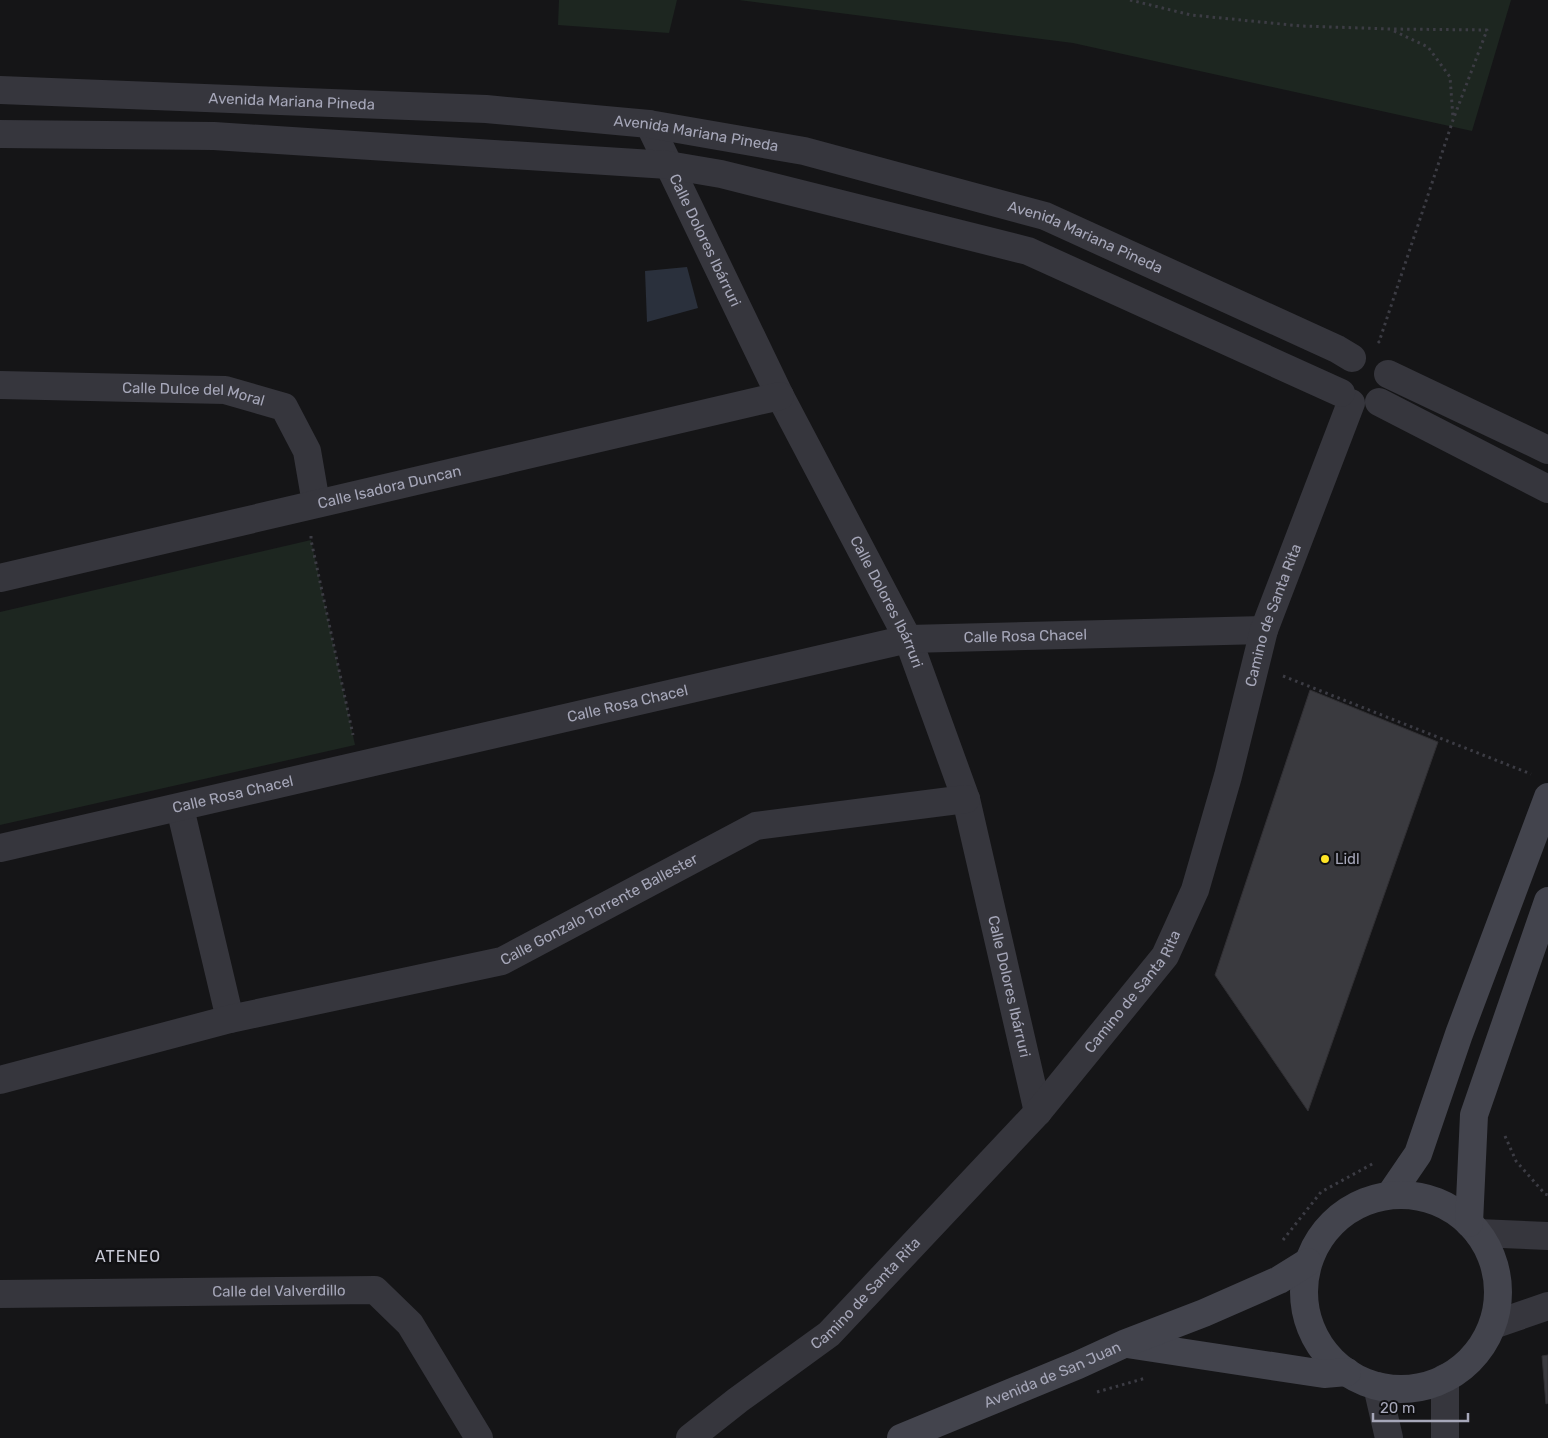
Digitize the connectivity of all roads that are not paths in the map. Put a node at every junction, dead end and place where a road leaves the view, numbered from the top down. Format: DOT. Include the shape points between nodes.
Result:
graph roads {
  1 [pos="0,90"];
  2 [pos="649,124"];
  3 [pos="0,134"];
  4 [pos="668,165"];
  5 [pos="1352,358"];
  6 [pos="1388,374"];
  7 [pos="0,385"];
  8 [pos="780,396"];
  9 [pos="1346,398"];
  10 [pos="1379,402"];
  11 [pos="1548,450"];
  12 [pos="1548,489"];
  13 [pos="316,503"];
  14 [pos="0,578"];
  15 [pos="1264,630"];
  16 [pos="908,639"];
  17 [pos="1548,797"];
  18 [pos="966,799"];
  19 [pos="180,808"];
  20 [pos="0,848"];
  21 [pos="1548,901"];
  22 [pos="230,1019"];
  23 [pos="0,1080"];
  24 [pos="1038,1112"];
  25 [pos="1390,1195"];
  26 [pos="1473,1228"];
  27 [pos="1548,1236"];
  28 [pos="1308,1262"];
  29 [pos="0,1294"];
  30 [pos="1548,1306"];
  31 [pos="1493,1325"];
  32 [pos="1126,1343"];
  33 [pos="1347,1372"];
  34 [pos="1445,1378"];
  35 [pos="1377,1386"];
  36 [pos="479,1438"];
  37 [pos="690,1438"];
  38 [pos="901,1438"];
  39 [pos="1389,1438"];
  40 [pos="1445,1438"];
  1 -- 2 [label="street, Avenida Mariana Pineda" via="486,109"];
  2 -- 4 [label="street, Calle Dolores Ibárruri"];
  2 -- 5 [label="street, Avenida Mariana Pineda" via="804,151 1045,216"];
  3 -- 4 [label="street" via="214,136"];
  4 -- 8 [label="street, Calle Dolores Ibárruri"];
  4 -- 9 [label="street" via="721,174 1028,251"];
  5 -- 6 [label="street" via="1360,355 1376,358"];
  5 -- 9 [label="street" via="1340,369 1338,376"];
  6 -- 10 [label="street" via="1389,387"];
  6 -- 11 [label="street"];
  7 -- 13 [label="street, Calle Dulce del Moral" via="225,390 284,407 307,451"];
  8 -- 13 [label="street, Calle Isadora Duncan"];
  8 -- 16 [label="street, Calle Dolores Ibárruri"];
  9 -- 10 [label="street" via="1362,406"];
  9 -- 15 [label="street, Camino de Santa Rita"];
  10 -- 12 [label="street"];
  13 -- 14 [label="street, Calle Isadora Duncan"];
  15 -- 16 [label="street, Calle Rosa Chacel"];
  15 -- 24 [label="street, Camino de Santa Rita" via="1228,776 1195,890 1165,956"];
  16 -- 18 [label="street, Calle Dolores Ibárruri"];
  16 -- 19 [label="street, Calle Rosa Chacel"];
  17 -- 25 [label="main road" via="1459,1034 1418,1154"];
  18 -- 22 [label="street, Calle Gonzalo Torrente Ballester" via="756,826 502,960"];
  18 -- 24 [label="street, Calle Dolores Ibárruri"];
  19 -- 20 [label="street, Calle Rosa Chacel"];
  19 -- 22 [label="street"];
  21 -- 26 [label="main road" via="1474,1115"];
  22 -- 23 [label="street, Calle Gonzalo Torrente Ballester"];
  24 -- 37 [label="street, Camino de Santa Rita" via="829,1334"];
  25 -- 26 [label="main road" via="1419,1196 1446,1206"];
  25 -- 28 [label="main road" via="1363,1202 1339,1217 1320,1237"];
  26 -- 27 [label="street"];
  26 -- 31 [label="main road" via="1490,1253 1497,1277 1498,1301"];
  28 -- 32 [label="main road, Avenida de San Juan" via="1279,1280"];
  28 -- 33 [label="main road" via="1303,1287 1305,1312 1314,1335 1328,1356"];
  29 -- 36 [label="street, Calle del Valverdillo" via="375,1290 410,1324"];
  30 -- 31 [label="street"];
  31 -- 34 [label="main road" via="1482,1346 1466,1364"];
  32 -- 33 [label="main road" via="1324,1374"];
  32 -- 38 [label="main road, Avenida de San Juan"];
  33 -- 35 [label="main road"];
  34 -- 35 [label="main road" via="1423,1386 1400,1389"];
  34 -- 40 [label="street"];
  35 -- 39 [label="street"];
}
